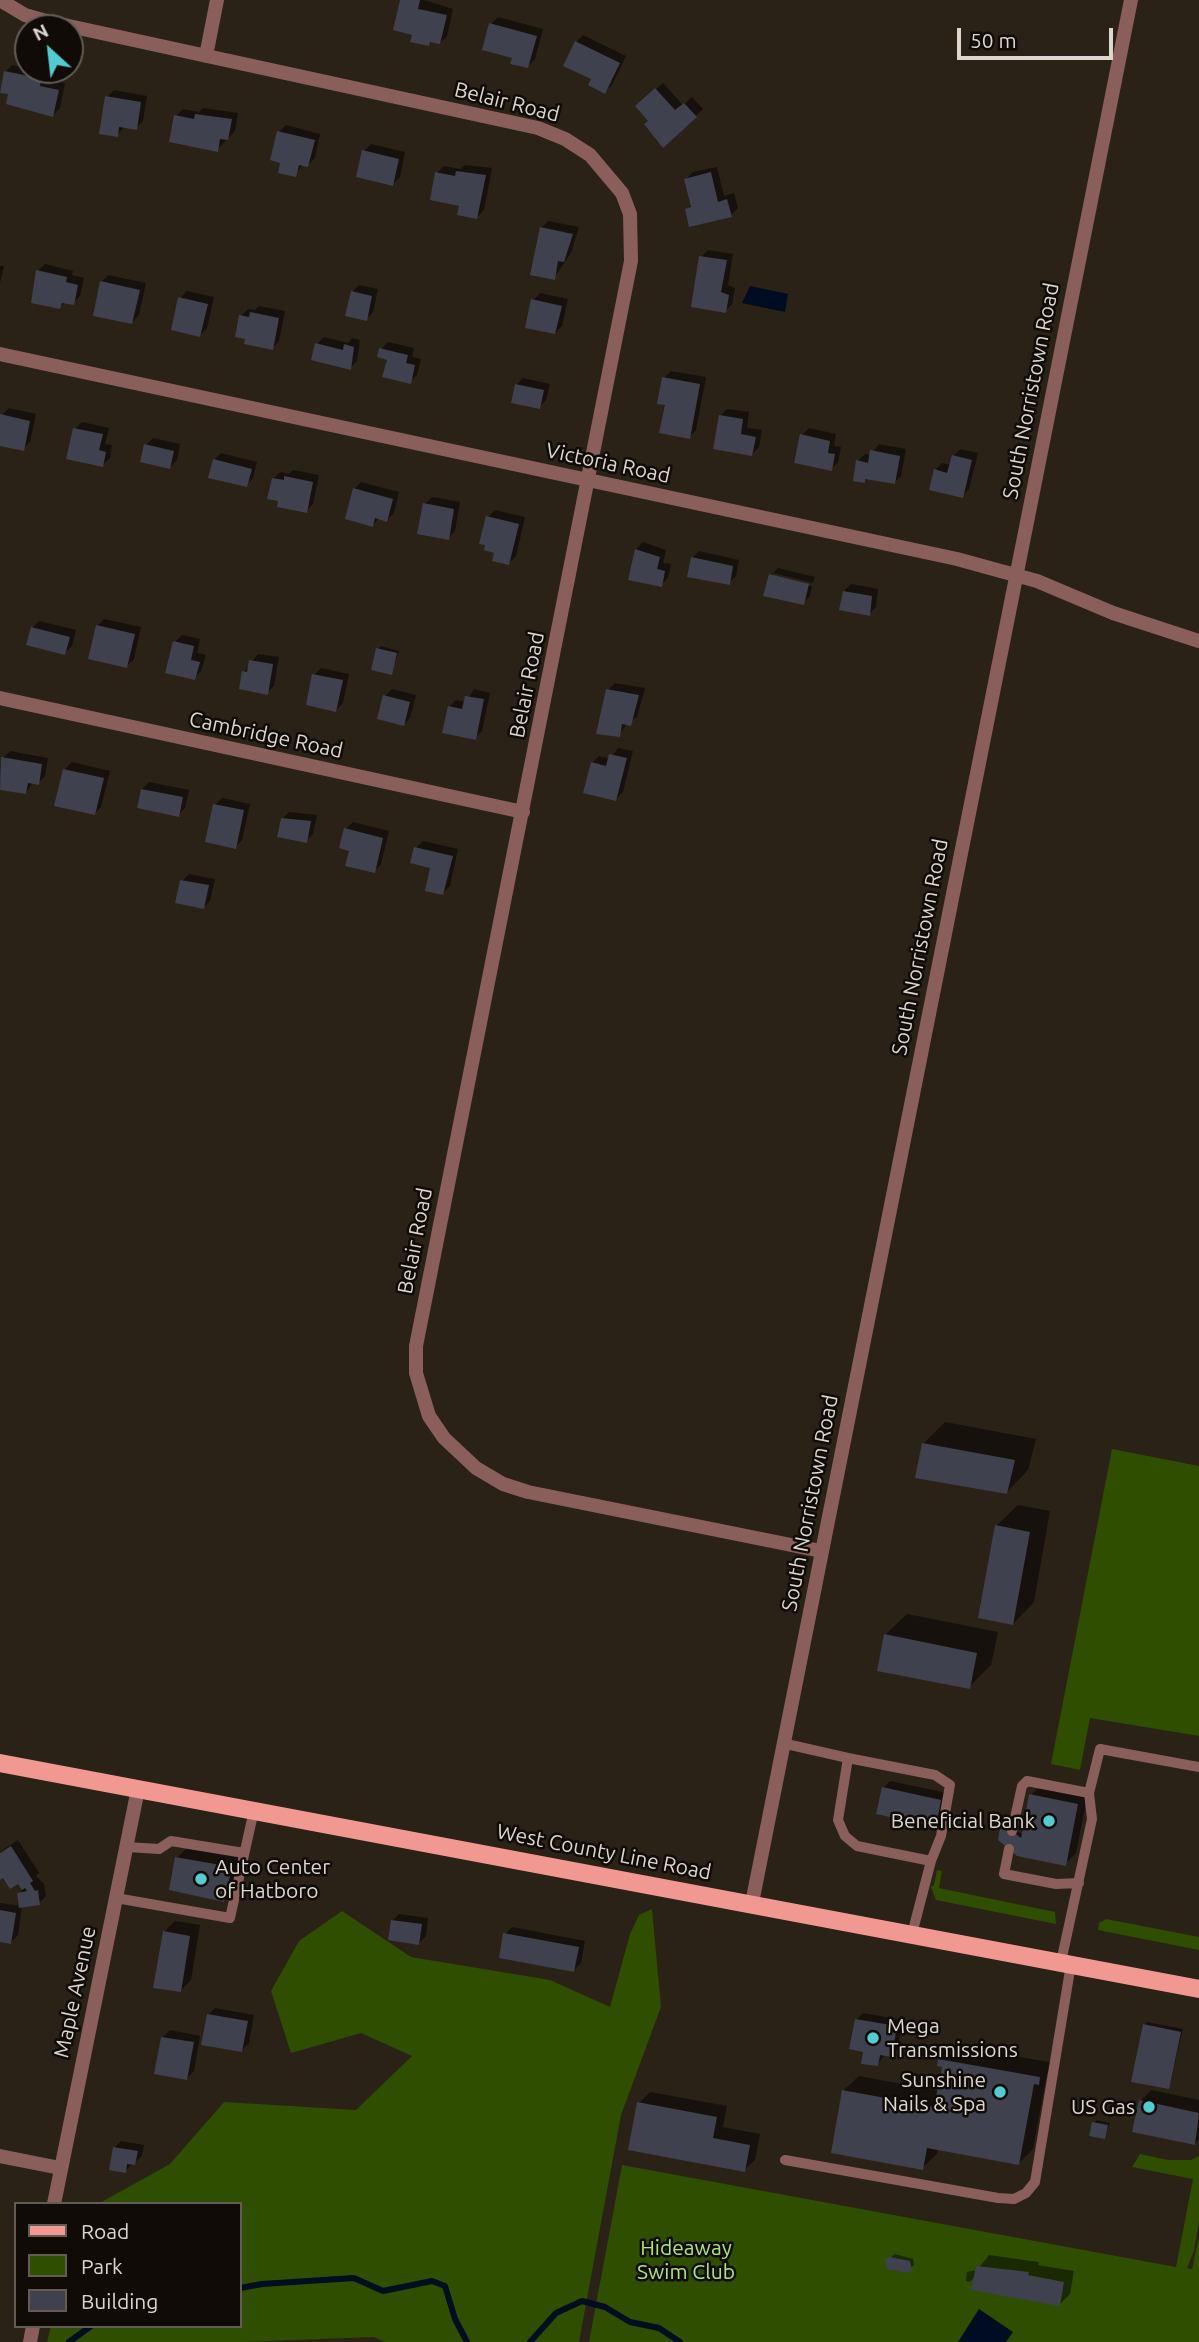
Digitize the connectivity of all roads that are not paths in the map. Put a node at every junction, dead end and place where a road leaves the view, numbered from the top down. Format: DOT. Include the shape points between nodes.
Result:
graph roads {
  1 [pos="0,0"];
  2 [pos="217,0"];
  3 [pos="1131,0"];
  4 [pos="206,56"];
  5 [pos="0,354"];
  6 [pos="588,480"];
  7 [pos="1016,574"];
  8 [pos="1199,641"];
  9 [pos="0,698"];
  10 [pos="523,812"];
  11 [pos="821,1551"];
  12 [pos="782,1744"];
  13 [pos="848,1758"];
  14 [pos="0,1763"];
  15 [pos="1199,1766"];
  16 [pos="138,1789"];
  17 [pos="1089,1793"];
  18 [pos="254,1811"];
  19 [pos="1012,1831"];
  20 [pos="127,1847"];
  21 [pos="1009,1849"];
  22 [pos="244,1853"];
  23 [pos="930,1861"];
  24 [pos="1079,1883"];
  25 [pos="116,1898"];
  26 [pos="752,1903"];
  27 [pos="912,1934"];
  28 [pos="1066,1963"];
  29 [pos="1199,1989"];
  30 [pos="0,2156"];
  31 [pos="785,2160"];
  32 [pos="60,2168"];
  33 [pos="54,2202"];
  1 -- 4 [label="street, Belair Road" via="46,21"];
  2 -- 4 [label="street"];
  3 -- 7 [label="street, South Norristown Road"];
  4 -- 6 [label="street, Belair Road" via="538,128 565,139 604,169 622,192 633,237"];
  5 -- 6 [label="street, Victoria Road"];
  6 -- 7 [label="street, Victoria Road"];
  6 -- 10 [label="street, Belair Road"];
  7 -- 8 [label="street, Victoria Road" via="1138,623"];
  7 -- 11 [label="street, South Norristown Road"];
  9 -- 10 [label="street, Cambridge Road"];
  10 -- 11 [label="street, Belair Road" via="416,1346 416,1373 429,1416 460,1455 503,1484"];
  11 -- 12 [label="street, South Norristown Road"];
  12 -- 13 [label="lane"];
  12 -- 26 [label="street, South Norristown Road"];
  13 -- 23 [label="lane" via="838,1820 845,1836 857,1846"];
  13 -- 23 [label="lane" via="934,1775 950,1785 941,1836"];
  14 -- 16 [label="main road, West County Line Road"];
  15 -- 17 [label="lane" via="1100,1749"];
  16 -- 18 [label="main road, West County Line Road"];
  16 -- 20 [label="street, Maple Avenue"];
  17 -- 19 [label="lane" via="1027,1781"];
  17 -- 24 [label="lane" via="1092,1819"];
  18 -- 22 [label="lane"];
  18 -- 26 [label="main road, West County Line Road"];
  20 -- 22 [label="lane" via="159,1849 171,1841"];
  20 -- 25 [label="street, Maple Avenue"];
  21 -- 24 [label="lane" via="1004,1874 1056,1884"];
  22 -- 25 [label="lane" via="230,1918"];
  23 -- 27 [label="lane"];
  24 -- 28 [label="lane"];
  25 -- 32 [label="street, Maple Avenue"];
  26 -- 27 [label="main road, West County Line Road"];
  27 -- 28 [label="main road, West County Line Road"];
  28 -- 29 [label="main road, West County Line Road"];
  28 -- 31 [label="lane" via="1035,2182 1026,2193 1014,2199 998,2198"];
  30 -- 32 [label="street"];
  32 -- 33 [label="street, Maple Avenue"];
}
